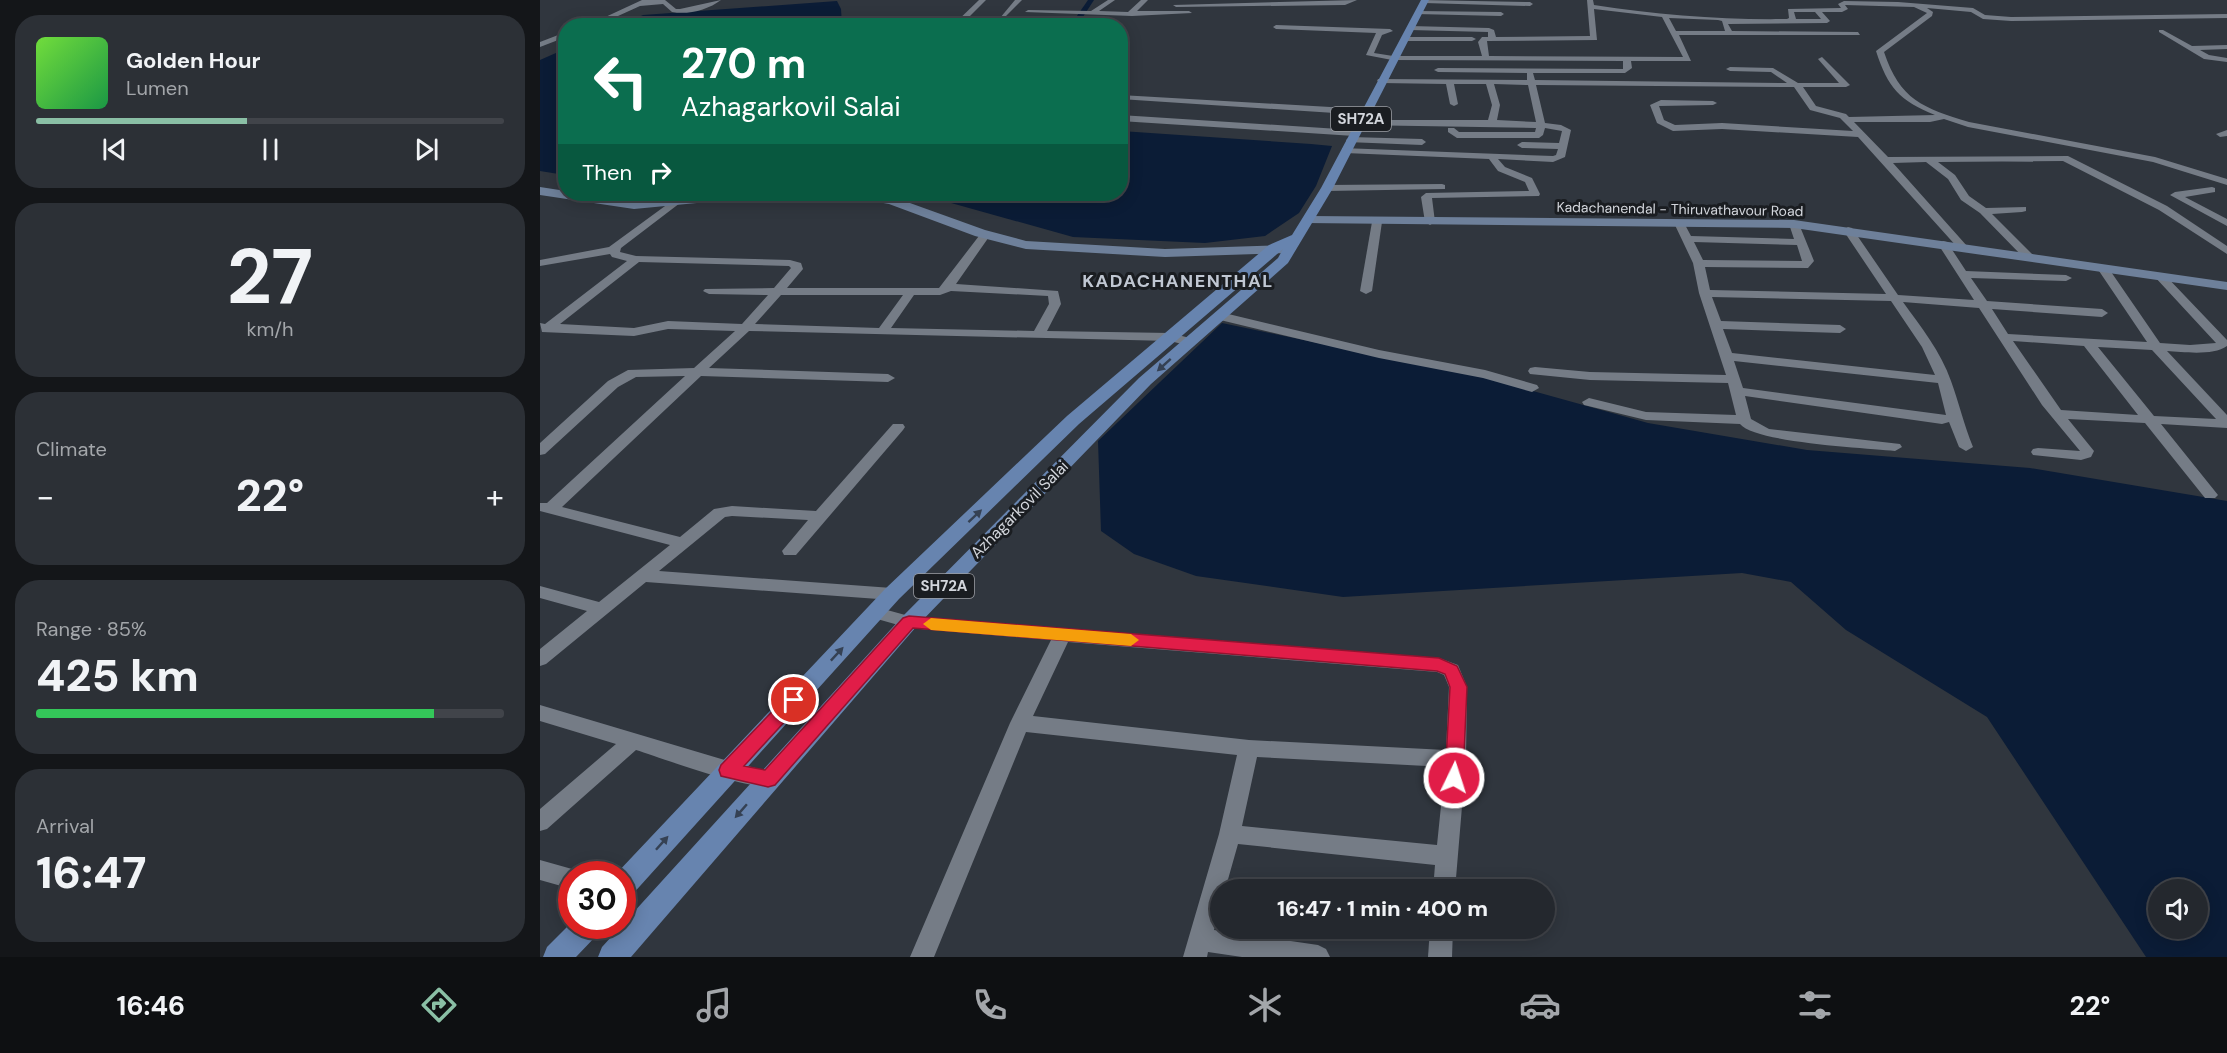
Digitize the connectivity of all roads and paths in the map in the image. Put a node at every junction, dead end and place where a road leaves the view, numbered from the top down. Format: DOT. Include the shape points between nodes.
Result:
graph roads {
  1 [pos="718,0"];
  2 [pos="983,0"];
  3 [pos="1019,0"];
  4 [pos="1112,0"];
  5 [pos="1145,0"];
  6 [pos="1354,0"];
  7 [pos="1425,1"];
  8 [pos="644,2"];
  9 [pos="1178,2"];
  10 [pos="1591,3"];
  11 [pos="1530,4"];
  12 [pos="1916,5"];
  13 [pos="1817,10"];
  14 [pos="1028,12"];
  15 [pos="1243,12"];
  16 [pos="1090,13"];
  17 [pos="1419,13"];
  18 [pos="1132,14"];
  19 [pos="1167,14"];
  20 [pos="1501,14"];
  21 [pos="1665,16"];
  22 [pos="2227,16"];
  23 [pos="1002,17"];
  24 [pos="607,18"];
  25 [pos="964,18"];
  26 [pos="1729,21"];
  27 [pos="1791,21"];
  28 [pos="1276,27"];
  29 [pos="1387,31"];
  30 [pos="2161,31"];
  31 [pos="1407,32"];
  32 [pos="1676,33"];
  33 [pos="1730,34"];
  34 [pos="1858,34"];
  35 [pos="558,37"];
  36 [pos="1489,39"];
  37 [pos="540,45"];
  38 [pos="2227,47"];
  39 [pos="2190,48"];
  40 [pos="1393,58"];
  41 [pos="1485,59"];
  42 [pos="1822,59"];
  43 [pos="1627,60"];
  44 [pos="2227,60"];
  45 [pos="1730,69"];
  46 [pos="1438,70"];
  47 [pos="1529,71"];
  48 [pos="1381,81"];
  49 [pos="1450,83"];
  50 [pos="1490,83"];
  51 [pos="1532,83"];
  52 [pos="1704,84"];
  53 [pos="1796,85"];
  54 [pos="1128,97"];
  55 [pos="1454,104"];
  56 [pos="1678,110"];
  57 [pos="1365,112"];
  58 [pos="1946,116"];
  59 [pos="1128,119"];
  60 [pos="1847,120"];
  61 [pos="1492,122"];
  62 [pos="1541,125"];
  63 [pos="1448,127"];
  64 [pos="1687,127"];
  65 [pos="1484,129"];
  66 [pos="1859,134"];
  67 [pos="1352,136"];
  68 [pos="1430,142"];
  69 [pos="1512,146"];
  70 [pos="1562,146"];
  71 [pos="1492,155"];
  72 [pos="1927,159"];
  73 [pos="1886,160"];
  74 [pos="2227,182"];
  75 [pos="1490,186"];
  76 [pos="1327,188"];
  77 [pos="2212,190"];
  78 [pos="540,191"];
  79 [pos="558,194"];
  80 [pos="607,201"];
  81 [pos="675,201"];
  82 [pos="892,201"];
  83 [pos="2022,209"];
  84 [pos="1984,211"];
  85 [pos="1309,220"];
  86 [pos="1377,222"];
  87 [pos="1430,222"];
  88 [pos="1679,223"];
  89 [pos="1794,224"];
  90 [pos="2227,224"];
  91 [pos="1848,230"];
  92 [pos="986,234"];
  93 [pos="1689,239"];
  94 [pos="1800,242"];
  95 [pos="1943,244"];
  96 [pos="1286,245"];
  97 [pos="1962,246"];
  98 [pos="613,250"];
  99 [pos="2227,251"];
  100 [pos="2028,256"];
  101 [pos="636,259"];
  102 [pos="540,263"];
  103 [pos="1699,263"];
  104 [pos="2103,268"];
  105 [pos="1962,274"];
  106 [pos="2160,276"];
  107 [pos="2066,278"];
  108 [pos="2227,286"];
  109 [pos="948,287"];
  110 [pos="709,291"];
  111 [pos="1366,291"];
  112 [pos="777,292"];
  113 [pos="911,292"];
  114 [pos="1705,293"];
  115 [pos="1893,298"];
  116 [pos="1980,303"];
  117 [pos="2103,313"];
  118 [pos="1220,316"];
  119 [pos="1717,325"];
  120 [pos="746,327"];
  121 [pos="542,329"];
  122 [pos="1840,329"];
  123 [pos="882,332"];
  124 [pos="1039,334"];
  125 [pos="2003,337"];
  126 [pos="1180,339"];
  127 [pos="2088,342"];
  128 [pos="2156,347"];
  129 [pos="1725,356"];
  130 [pos="1535,371"];
  131 [pos="698,372"];
  132 [pos="888,378"];
  133 [pos="1944,380"];
  134 [pos="1735,385"];
  135 [pos="1532,388"];
  136 [pos="1589,402"];
  137 [pos="2056,414"];
  138 [pos="1954,417"];
  139 [pos="2149,419"];
  140 [pos="1744,420"];
  141 [pos="2227,423"];
  142 [pos="898,427"];
  143 [pos="1895,447"];
  144 [pos="1966,447"];
  145 [pos="540,451"];
  146 [pos="2038,452"];
  147 [pos="2210,495"];
  148 [pos="545,508"];
  149 [pos="821,516"];
  150 [pos="681,544"];
  151 [pos="790,551"];
  152 [pos="643,576"];
  153 [pos="540,592"];
  154 [pos="892,594"];
  155 [pos="602,609"];
  156 [pos="876,614"];
  157 [pos="909,622"];
  158 [pos="1062,634"];
  159 [pos="540,659"];
  160 [pos="540,713"];
  161 [pos="1020,723"];
  162 [pos="633,741"];
  163 [pos="1249,748"];
  164 [pos="1456,759"];
  165 [pos="728,770"];
  166 [pos="768,779"];
  167 [pos="540,822"];
  168 [pos="1230,834"];
  169 [pos="1446,856"];
  170 [pos="540,870"];
  171 [pos="636,872"];
  172 [pos="558,875"];
  173 [pos="1445,879"];
  174 [pos="574,939"];
  175 [pos="1441,939"];
  176 [pos="1197,948"];
  177 [pos="557,957"];
  178 [pos="612,957"];
  179 [pos="922,957"];
  180 [pos="1318,957"];
  181 [pos="1440,957"];
  1 -- 8 [label="street" via="707,7 682,11 674,11 665,2"];
  2 -- 25 [label="street"];
  3 -- 23 [label="street"];
  4 -- 16 [label="street"];
  5 -- 18 [label="street"];
  6 -- 9 [label="street"];
  7 -- 11 [label="street"];
  7 -- 17 [label="main road, Azhagarkovil Salai / SH72A"];
  8 -- 24 [label="street"];
  9 -- 19 [label="street"];
  10 -- 21 [label="street"];
  10 -- 36 [label="street" via="1594,38"];
  12 -- 13 [label="street" via="1844,3 1844,10"];
  12 -- 22 [label="street" via="1973,10 1983,17 2012,19"];
  12 -- 58 [label="street" via="1930,15 1880,51 1895,88"];
  13 -- 27 [label="street" via="1790,10"];
  13 -- 27 [label="street" via="1827,21"];
  14 -- 16 [label="street"];
  15 -- 19 [label="street"];
  16 -- 18 [label="street"];
  17 -- 20 [label="street"];
  17 -- 31 [label="main road, Azhagarkovil Salai / SH72A"];
  18 -- 19 [label="street"];
  21 -- 26 [label="street"];
  21 -- 32 [label="street"];
  26 -- 27 [label="street"];
  26 -- 33 [label="street" via="1724,23"];
  28 -- 29 [label="street"];
  29 -- 31 [label="street"];
  29 -- 40 [label="street" via="1379,33 1370,55"];
  30 -- 39 [label="street"];
  31 -- 36 [label="street"];
  31 -- 36 [label="street" via="1489,30"];
  31 -- 40 [label="main road, Azhagarkovil Salai / SH72A"];
  32 -- 33 [label="street"];
  32 -- 43 [label="street" via="1688,59"];
  33 -- 34 [label="street"];
  35 -- 37 [label="street"];
  36 -- 41 [label="street" via="1482,42"];
  38 -- 39 [label="street"];
  39 -- 44 [label="street" via="2207,57"];
  40 -- 41 [label="street"];
  40 -- 48 [label="main road, Azhagarkovil Salai / SH72A"];
  41 -- 43 [label="street"];
  42 -- 53 [label="street" via="1846,85"];
  43 -- 47 [label="street" via="1625,71"];
  45 -- 53 [label="street" via="1773,70"];
  46 -- 47 [label="street"];
  47 -- 51 [label="street"];
  48 -- 49 [label="street"];
  48 -- 57 [label="main road, Azhagarkovil Salai / SH72A"];
  49 -- 50 [label="street"];
  49 -- 55 [label="street"];
  50 -- 51 [label="street"];
  50 -- 61 [label="street" via="1496,105"];
  51 -- 52 [label="street"];
  51 -- 62 [label="street"];
  52 -- 53 [label="street"];
  52 -- 56 [label="street" via="1715,107"];
  53 -- 60 [label="street" via="1813,108 1838,113"];
  54 -- 57 [label="street"];
  56 -- 64 [label="street"];
  56 -- 64 [label="street" via="1655,104 1658,119 1668,127"];
  57 -- 67 [label="main road, Azhagarkovil Salai / SH72A"];
  58 -- 60 [label="street"];
  58 -- 74 [label="street" via="2155,160"];
  59 -- 67 [label="street"];
  60 -- 66 [label="street"];
  61 -- 62 [label="street"];
  61 -- 63 [label="street"];
  62 -- 63 [label="street" via="1536,136 1457,135"];
  62 -- 70 [label="street" via="1565,129"];
  63 -- 65 [label="street"];
  63 -- 67 [label="street"];
  64 -- 66 [label="street"];
  66 -- 73 [label="street"];
  67 -- 68 [label="street"];
  67 -- 71 [label="street"];
  67 -- 76 [label="main road, Azhagarkovil Salai / SH72A"];
  69 -- 70 [label="street"];
  70 -- 71 [label="street" via="1557,159"];
  71 -- 87 [label="street" via="1500,168 1528,180 1535,194 1430,195 1426,197"];
  72 -- 73 [label="street"];
  72 -- 84 [label="street" via="1952,177 1965,198"];
  72 -- 99 [label="street" via="2065,158 2163,208"];
  73 -- 97 [label="street"];
  75 -- 76 [label="street"];
  76 -- 85 [label="main road, Azhagarkovil Salai / SH72A"];
  77 -- 90 [label="street" via="2175,195"];
  78 -- 79 [label="main road"];
  80 -- 81 [label="main road" via="627,204"];
  81 -- 98 [label="street"];
  82 -- 92 [label="main road"];
  83 -- 84 [label="street"];
  84 -- 100 [label="street"];
  85 -- 86 [label="main road, Kadachanendal - Thiruvathavour Road"];
  85 -- 96 [label="main road, Azhagarkovil Salai / SH72A"];
  86 -- 87 [label="main road, Kadachanendal - Thiruvathavour Road"];
  86 -- 111 [label="street"];
  87 -- 88 [label="main road, Kadachanendal - Thiruvathavour Road"];
  88 -- 89 [label="main road, Kadachanendal - Thiruvathavour Road"];
  88 -- 93 [label="street"];
  89 -- 91 [label="main road, Kadachanendal - Thiruvathavour Road"];
  89 -- 94 [label="street"];
  91 -- 95 [label="main road, Kadachanendal - Thiruvathavour Road"];
  91 -- 115 [label="street"];
  92 -- 96 [label="main road" via="1026,245 1153,253"];
  92 -- 109 [label="street"];
  93 -- 94 [label="street"];
  93 -- 103 [label="street"];
  94 -- 103 [label="street" via="1808,261 1804,266"];
  95 -- 97 [label="main road, Kadachanendal - Thiruvathavour Road"];
  95 -- 105 [label="street"];
  96 -- 118 [label="main road, Azhagarkovil Salai / SH72A" via="1283,260"];
  96 -- 126 [label="main road, Azhagarkovil Salai / SH72A"];
  97 -- 100 [label="main road, Kadachanendal - Thiruvathavour Road"];
  98 -- 101 [label="street" via="616,255"];
  98 -- 102 [label="street"];
  100 -- 104 [label="main road, Kadachanendal - Thiruvathavour Road"];
  101 -- 112 [label="street" via="797,265"];
  101 -- 121 [label="street"];
  103 -- 114 [label="street"];
  104 -- 106 [label="main road, Kadachanendal - Thiruvathavour Road"];
  104 -- 128 [label="street"];
  105 -- 107 [label="street"];
  105 -- 116 [label="street"];
  106 -- 108 [label="main road, Kadachanendal - Thiruvathavour Road"];
  106 -- 128 [label="street" via="2222,346"];
  109 -- 113 [label="street" via="940,292"];
  109 -- 124 [label="street" via="1054,293 1055,304"];
  110 -- 112 [label="street"];
  112 -- 113 [label="street"];
  112 -- 120 [label="street"];
  113 -- 123 [label="street"];
  114 -- 115 [label="street"];
  114 -- 119 [label="street"];
  115 -- 116 [label="street"];
  115 -- 133 [label="street" via="1923,338"];
  116 -- 117 [label="street"];
  116 -- 125 [label="street"];
  118 -- 126 [label="main road, Azhagarkovil Salai / SH72A"];
  118 -- 135 [label="street" via="1379,354 1485,374"];
  119 -- 122 [label="street"];
  119 -- 129 [label="street"];
  120 -- 121 [label="street" via="668,325 633,332"];
  120 -- 123 [label="street"];
  120 -- 131 [label="street"];
  123 -- 124 [label="street"];
  124 -- 126 [label="street"];
  125 -- 127 [label="street"];
  125 -- 137 [label="street"];
  154 -- 126 [label="main road, Azhagarkovil Salai / SH72A, one-way" via="1073,420"];
  126 -- 157 [label="main road, Azhagarkovil Salai / SH72A, one-way" via="1146,381"];
  127 -- 128 [label="street"];
  127 -- 139 [label="street"];
  128 -- 141 [label="street"];
  129 -- 133 [label="street"];
  129 -- 134 [label="street"];
  130 -- 134 [label="street"];
  131 -- 132 [label="street"];
  131 -- 145 [label="street" via="640,372 622,377"];
  131 -- 148 [label="street"];
  133 -- 138 [label="street"];
  134 -- 138 [label="street" via="1942,420"];
  134 -- 140 [label="street"];
  136 -- 140 [label="street" via="1646,416"];
  137 -- 139 [label="street"];
  137 -- 146 [label="street" via="2085,446 2086,454"];
  138 -- 144 [label="street"];
  139 -- 141 [label="street"];
  139 -- 147 [label="street"];
  140 -- 143 [label="street" via="1767,433"];
  142 -- 149 [label="street"];
  148 -- 150 [label="street"];
  149 -- 150 [label="street" via="725,512 714,516"];
  149 -- 151 [label="street"];
  150 -- 152 [label="street"];
  152 -- 154 [label="street"];
  152 -- 155 [label="street"];
  153 -- 155 [label="street"];
  154 -- 156 [label="main road, Azhagarkovil Salai / SH72A"];
  155 -- 159 [label="street"];
  156 -- 157 [label="street"];
  165 -- 156 [label="main road, Azhagarkovil Salai / SH72A, one-way"];
  157 -- 158 [label="street"];
  157 -- 166 [label="main road, Azhagarkovil Salai / SH72A"];
  158 -- 161 [label="street"];
  158 -- 164 [label="street" via="1439,665 1451,670 1458,687"];
  160 -- 162 [label="street"];
  161 -- 163 [label="street"];
  161 -- 179 [label="street"];
  162 -- 165 [label="street"];
  162 -- 167 [label="street"];
  163 -- 164 [label="street"];
  163 -- 168 [label="street"];
  164 -- 169 [label="street"];
  165 -- 166 [label="street"];
  171 -- 165 [label="main road, Azhagarkovil Salai / SH72A, one-way"];
  166 -- 178 [label="main road, Azhagarkovil Salai / SH72A, one-way"];
  168 -- 169 [label="street"];
  168 -- 176 [label="street"];
  169 -- 173 [label="street"];
  170 -- 172 [label="street"];
  174 -- 177 [label="main road"];
  175 -- 181 [label="street"];
  176 -- 180 [label="street"];
}
